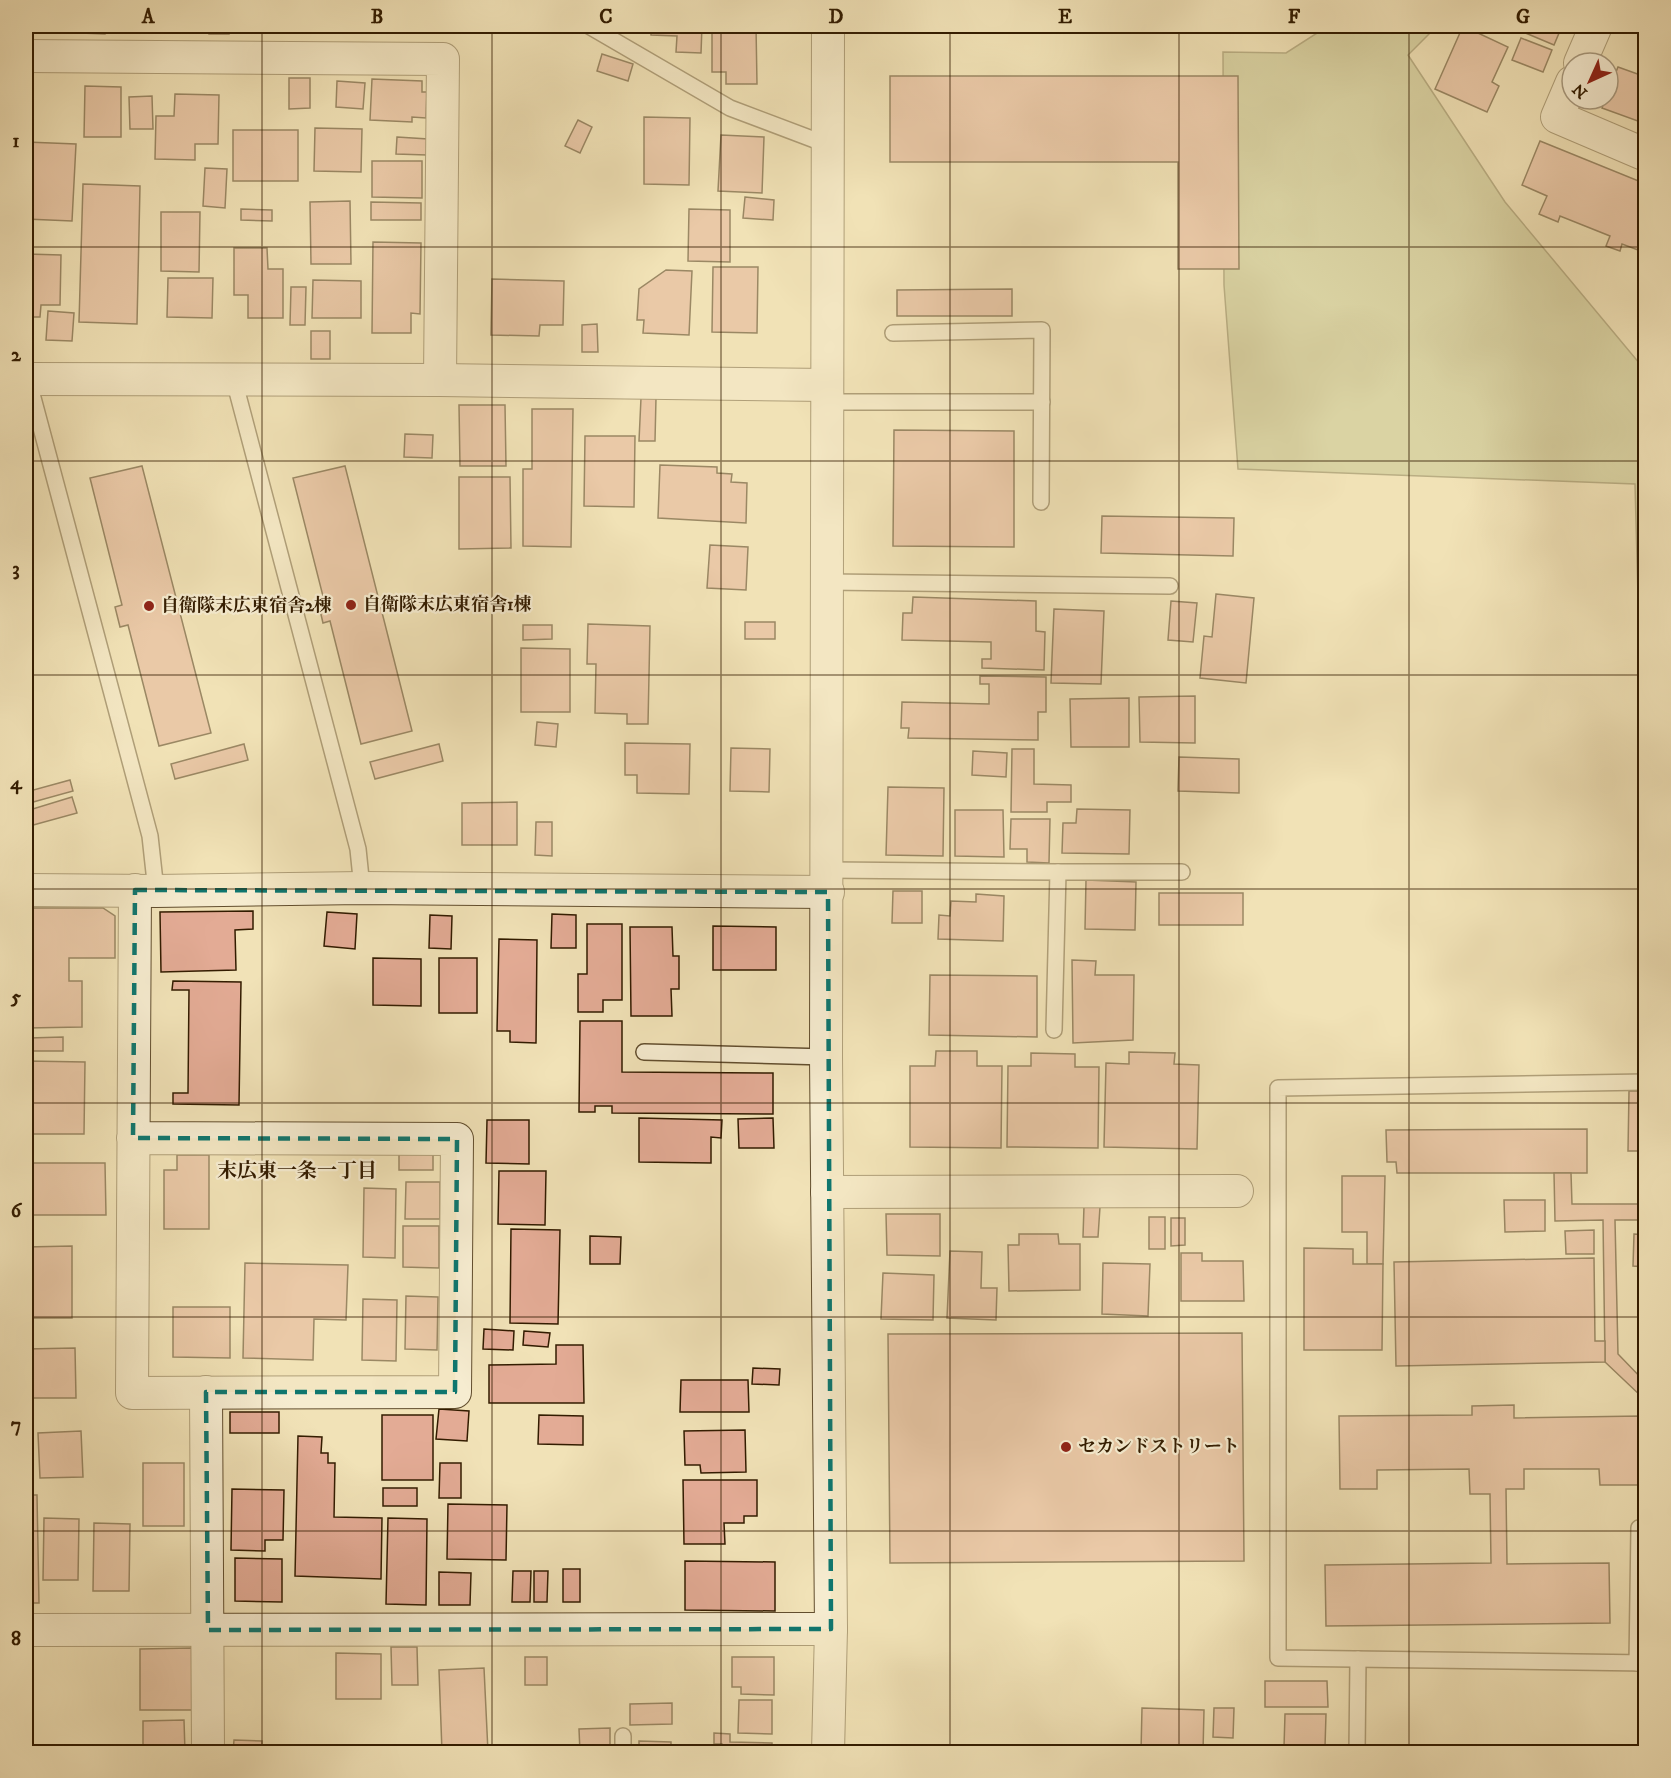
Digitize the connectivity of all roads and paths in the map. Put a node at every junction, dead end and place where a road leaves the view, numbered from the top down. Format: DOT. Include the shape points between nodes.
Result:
graph roads {
  1 [pos="589,26"];
  2 [pos="828,26"];
  3 [pos="1596,26"];
  4 [pos="1585,51"];
  5 [pos="26,57"];
  6 [pos="1560,110"];
  7 [pos="828,145"];
  8 [pos="1646,154"];
  9 [pos="893,333"];
  10 [pos="27,379"];
  11 [pos="234,380"];
  12 [pos="440,380"];
  13 [pos="827,393"];
  14 [pos="1042,402"];
  15 [pos="1041,502"];
  16 [pos="827,582"];
  17 [pos="1170,586"];
  18 [pos="1058,872"];
  19 [pos="1182,872"];
  20 [pos="828,881"];
  21 [pos="362,888"];
  22 [pos="26,890"];
  23 [pos="146,891"];
  24 [pos="1054,1030"];
  25 [pos="644,1052"];
  26 [pos="826,1057"];
  27 [pos="1646,1082"];
  28 [pos="132,1138"];
  29 [pos="1237,1191"];
  30 [pos="827,1192"];
  31 [pos="206,1392"];
  32 [pos="1646,1527"];
  33 [pos="831,1629"];
  34 [pos="26,1630"];
  35 [pos="208,1630"];
  36 [pos="1358,1659"];
  37 [pos="1641,1663"];
  38 [pos="623,1736"];
  39 [pos="208,1752"];
  40 [pos="623,1752"];
  41 [pos="828,1752"];
  42 [pos="1358,1752"];
  1 -- 7 [label="lane" via="729,108"];
  2 -- 7 [label="street"];
  3 -- 4 [label="street"];
  5 -- 12 [label="street" via="443,59"];
  6 -- 8 [label="street" via="1557,117"];
  7 -- 13 [label="street"];
  9 -- 14 [label="lane" via="1042,330"];
  10 -- 11 [label="street"];
  10 -- 23 [label="lane" via="150,836"];
  11 -- 12 [label="street"];
  11 -- 21 [label="lane" via="358,849"];
  12 -- 13 [label="street"];
  13 -- 14 [label="lane"];
  13 -- 16 [label="street"];
  14 -- 15 [label="lane"];
  16 -- 17 [label="lane"];
  16 -- 20 [label="street"];
  18 -- 19 [label="lane"];
  18 -- 20 [label="lane"];
  18 -- 24 [label="lane"];
  20 -- 21 [label="street"];
  20 -- 26 [label="street"];
  21 -- 23 [label="street"];
  22 -- 23 [label="street"];
  23 -- 28 [label="street"];
  25 -- 26 [label="lane"];
  26 -- 30 [label="street"];
  27 -- 36 [label="lane" via="1278,1088 1278,1659"];
  28 -- 31 [label="street" via="132,1393"];
  28 -- 31 [label="street" via="457,1139 455,1392"];
  29 -- 30 [label="street"];
  30 -- 33 [label="street"];
  31 -- 35 [label="street"];
  32 -- 37 [label="lane" via="1639,1528"];
  33 -- 35 [label="street"];
  33 -- 41 [label="street"];
  34 -- 35 [label="street"];
  35 -- 39 [label="street"];
  36 -- 37 [label="lane"];
  36 -- 42 [label="lane"];
  38 -- 40 [label="lane"];
}
